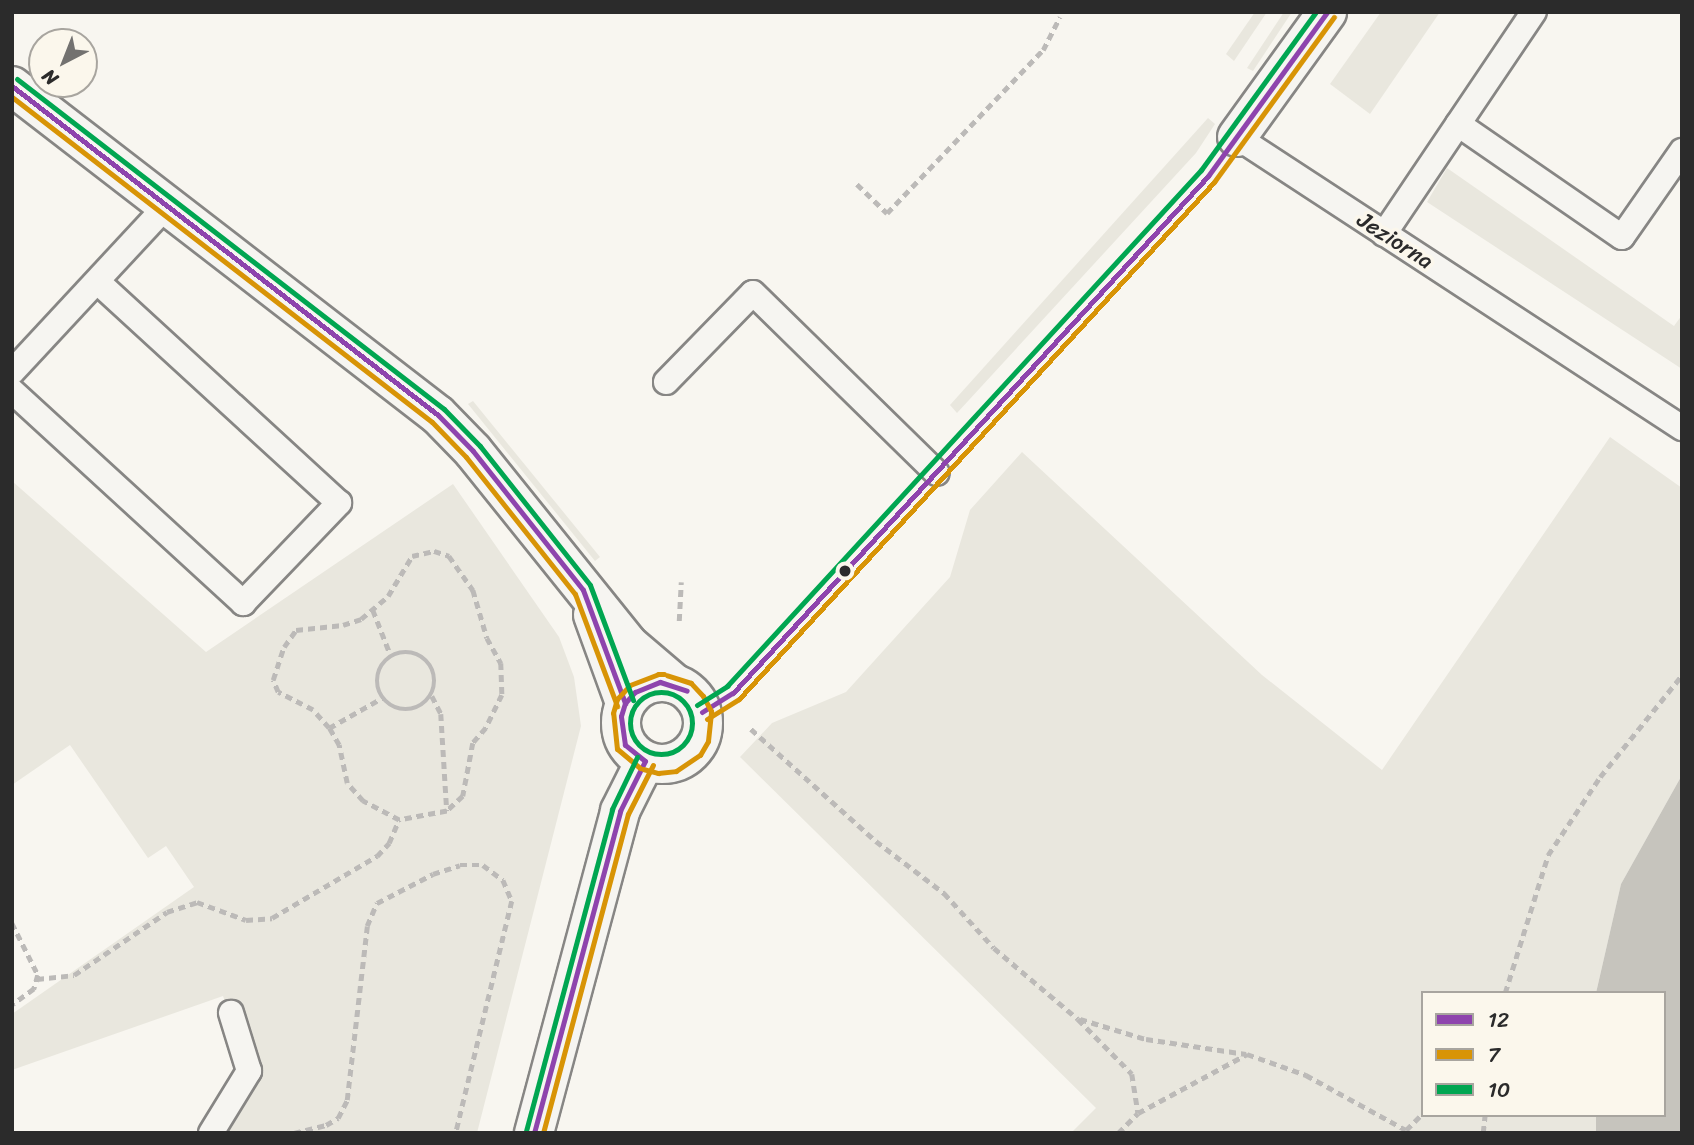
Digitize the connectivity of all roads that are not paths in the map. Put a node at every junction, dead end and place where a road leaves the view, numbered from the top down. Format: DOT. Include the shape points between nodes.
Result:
graph roads {
  1 [pos="1326,12"];
  2 [pos="1534,12"];
  3 [pos="12,86"];
  4 [pos="1458,124"];
  5 [pos="1237,137"];
  6 [pos="1682,151"];
  7 [pos="168,204"];
  8 [pos="1384,234"];
  9 [pos="97,281"];
  10 [pos="12,372"];
  11 [pos="666,383"];
  12 [pos="12,391"];
  13 [pos="1682,428"];
  14 [pos="937,473"];
  15 [pos="583,590"];
  16 [pos="675,684"];
  17 [pos="625,703"];
  18 [pos="645,761"];
  19 [pos="231,1013"];
  20 [pos="211,1133"];
  21 [pos="534,1133"];
  1 -- 5 [label="street, Jeziorna"];
  2 -- 4 [label="lane"];
  3 -- 7 [label="street"];
  4 -- 6 [label="lane" via="1622,237"];
  4 -- 8 [label="lane"];
  5 -- 8 [label="lane, Jeziorna"];
  7 -- 9 [label="lane"];
  7 -- 15 [label="street" via="438,415 473,451"];
  8 -- 13 [label="lane, Jeziorna"];
  9 -- 10 [label="lane"];
  9 -- 12 [label="lane" via="339,503 243,603"];
  11 -- 14 [label="lane" via="753,293"];
  15 -- 16 [label="street" via="628,643"];
  15 -- 17 [label="street"];
  16 -- 17 [label="street" via="647,685"];
  16 -- 18 [label="street" via="687,691 702,712 700,739 672,763"];
  17 -- 18 [label="street" via="621,724 625,745"];
  18 -- 21 [label="street" via="620,811"];
  19 -- 20 [label="lane" via="249,1071"];
}
